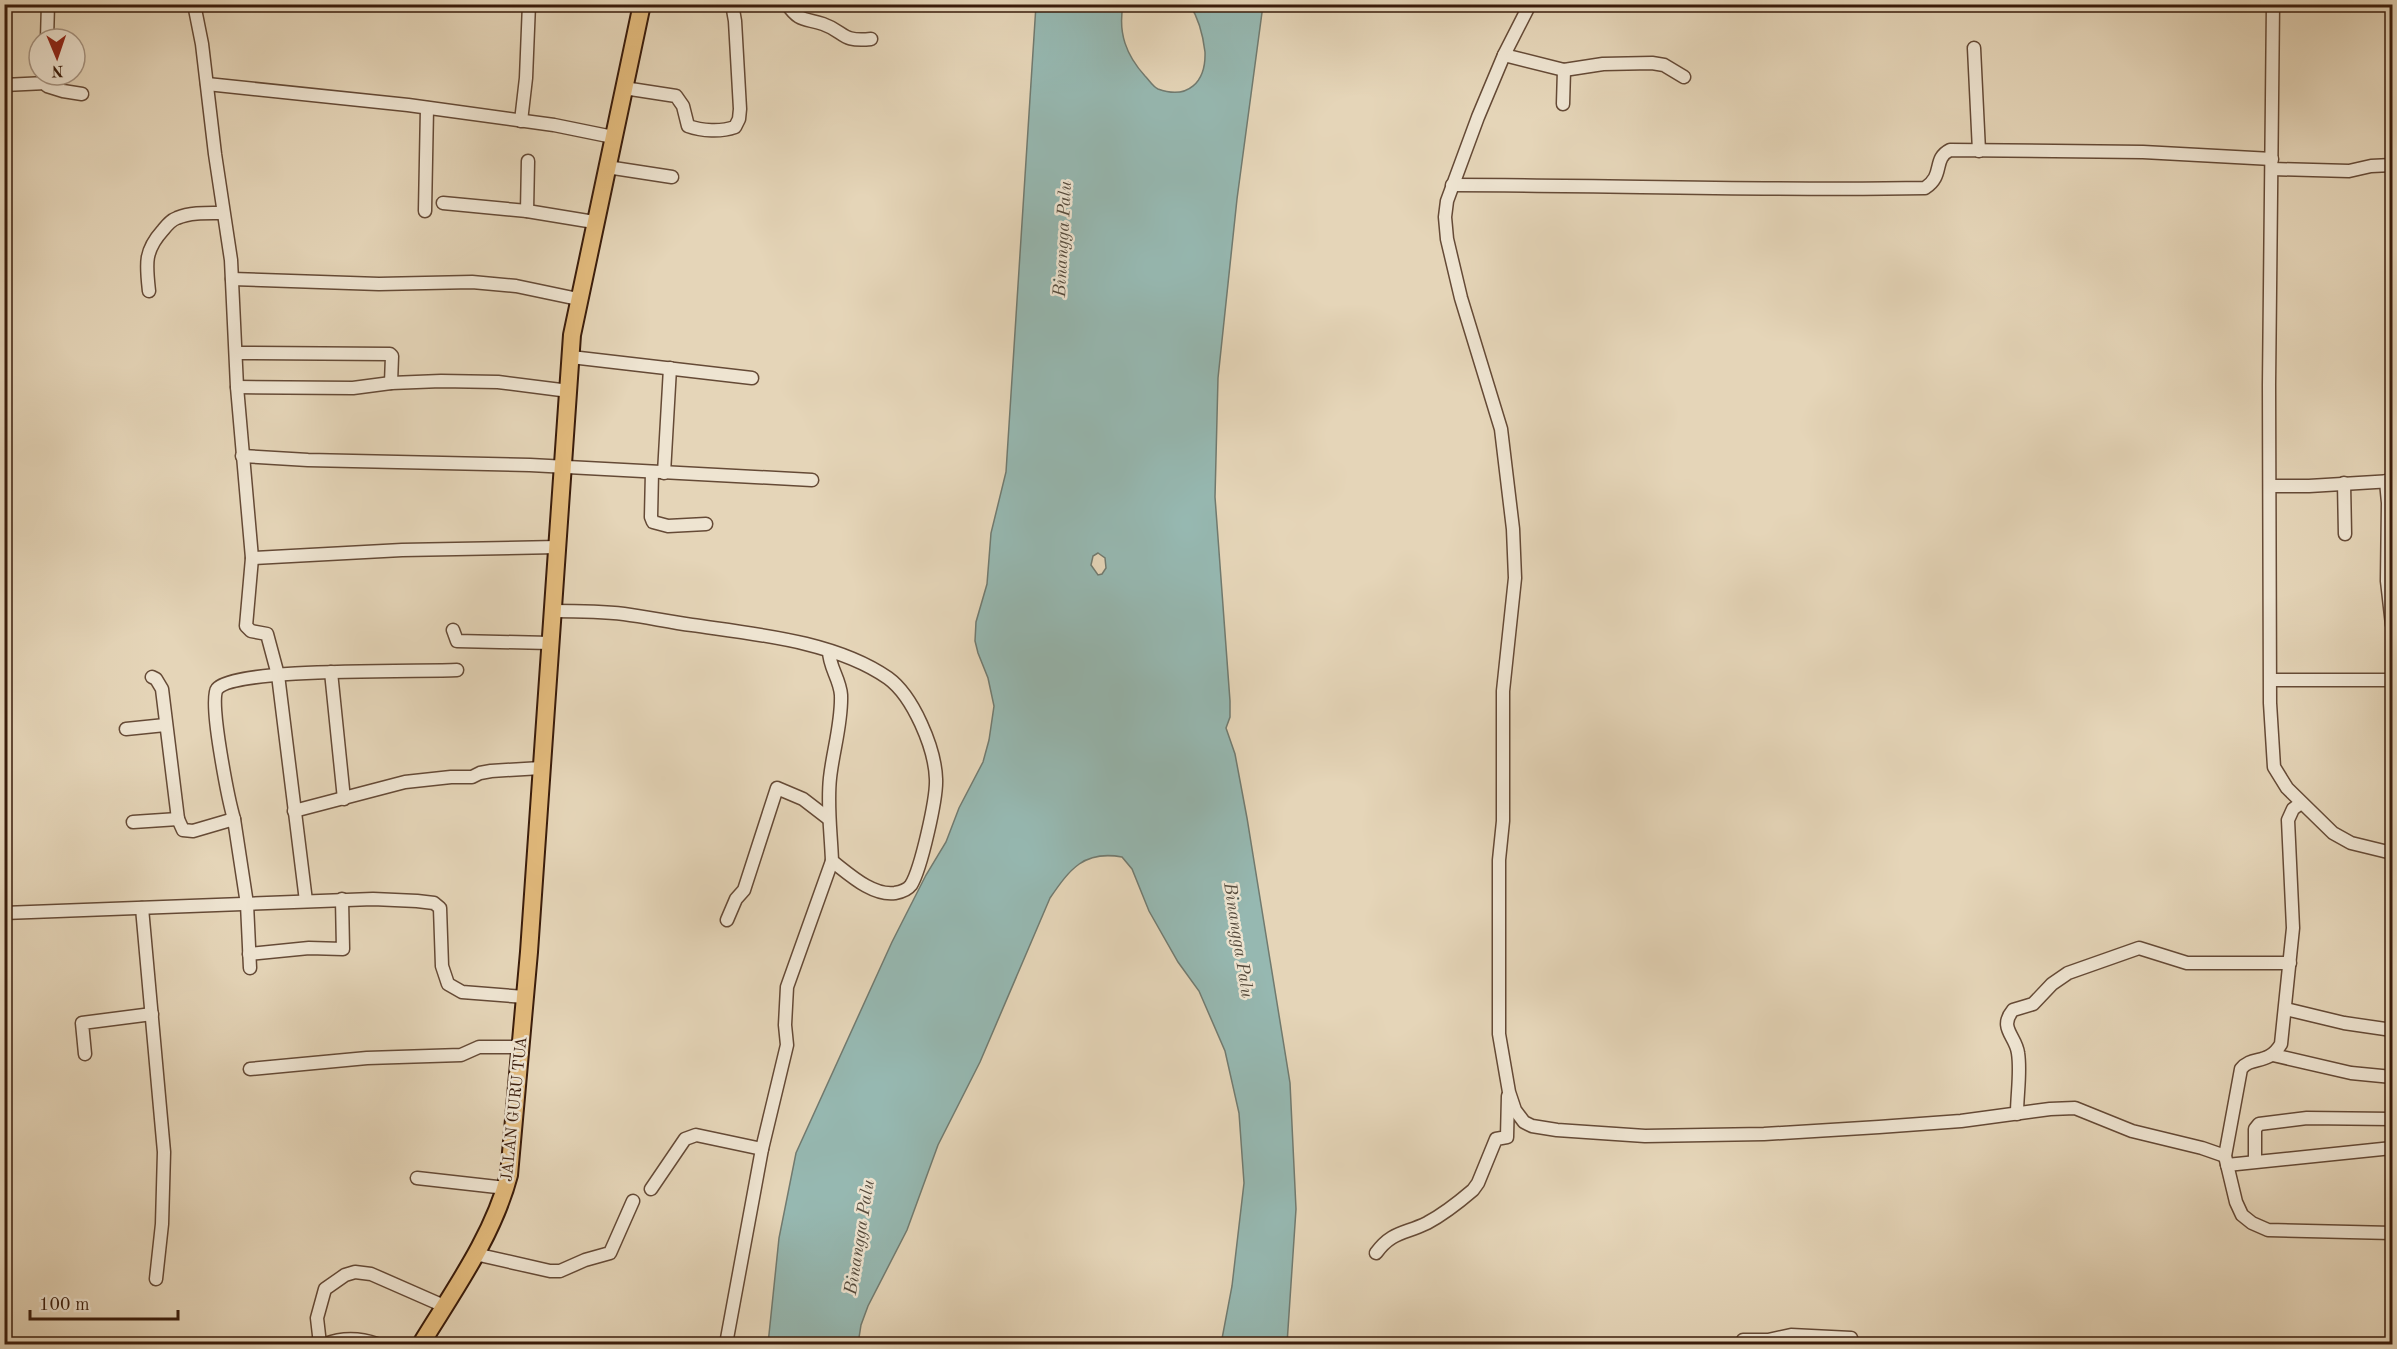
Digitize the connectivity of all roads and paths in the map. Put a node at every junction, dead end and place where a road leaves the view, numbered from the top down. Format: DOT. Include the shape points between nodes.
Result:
graph roads {
  1 [pos="48,4"];
  2 [pos="194,4"];
  3 [pos="529,4"];
  4 [pos="642,4"];
  5 [pos="732,4"];
  6 [pos="787,4"];
  7 [pos="1530,4"];
  8 [pos="2273,4"];
  9 [pos="47,27"];
  10 [pos="871,39"];
  11 [pos="1974,48"];
  12 [pos="1504,54"];
  13 [pos="1564,70"];
  14 [pos="1684,77"];
  15 [pos="27,82"];
  16 [pos="207,84"];
  17 [pos="4,85"];
  18 [pos="50,87"];
  19 [pos="624,88"];
  20 [pos="82,94"];
  21 [pos="1563,104"];
  22 [pos="427,108"];
  23 [pos="521,121"];
  24 [pos="614,137"];
  25 [pos="1979,151"];
  26 [pos="528,161"];
  27 [pos="2272,164"];
  28 [pos="2392,165"];
  29 [pos="607,167"];
  30 [pos="672,177"];
  31 [pos="1452,185"];
  32 [pos="443,203"];
  33 [pos="425,211"];
  34 [pos="527,211"];
  35 [pos="224,213"];
  36 [pos="594,222"];
  37 [pos="232,279"];
  38 [pos="149,291"];
  39 [pos="578,299"];
  40 [pos="237,353"];
  41 [pos="571,357"];
  42 [pos="670,368"];
  43 [pos="752,378"];
  44 [pos="391,383"];
  45 [pos="237,387"];
  46 [pos="569,391"];
  47 [pos="243,456"];
  48 [pos="564,468"];
  49 [pos="658,473"];
  50 [pos="812,480"];
  51 [pos="2389,481"];
  52 [pos="2344,483"];
  53 [pos="2271,486"];
  54 [pos="706,524"];
  55 [pos="2345,534"];
  56 [pos="557,547"];
  57 [pos="252,558"];
  58 [pos="551,611"];
  59 [pos="2392,625"];
  60 [pos="453,630"];
  61 [pos="550,643"];
  62 [pos="829,651"];
  63 [pos="457,670"];
  64 [pos="332,672"];
  65 [pos="278,675"];
  66 [pos="152,677"];
  67 [pos="2271,680"];
  68 [pos="2392,680"];
  69 [pos="165,725"];
  70 [pos="126,729"];
  71 [pos="541,768"];
  72 [pos="345,799"];
  73 [pos="2301,803"];
  74 [pos="294,811"];
  75 [pos="178,819"];
  76 [pos="234,819"];
  77 [pos="829,819"];
  78 [pos="133,822"];
  79 [pos="2392,853"];
  80 [pos="832,861"];
  81 [pos="342,899"];
  82 [pos="306,901"];
  83 [pos="247,904"];
  84 [pos="142,908"];
  85 [pos="4,913"];
  86 [pos="727,920"];
  87 [pos="249,954"];
  88 [pos="2290,963"];
  89 [pos="250,968"];
  90 [pos="525,997"];
  91 [pos="2286,1009"];
  92 [pos="152,1014"];
  93 [pos="4,1017"];
  94 [pos="2392,1030"];
  95 [pos="4,1031"];
  96 [pos="520,1047"];
  97 [pos="85,1054"];
  98 [pos="2273,1055"];
  99 [pos="250,1068"];
  100 [pos="2392,1077"];
  101 [pos="1509,1092"];
  102 [pos="2017,1114"];
  103 [pos="2392,1119"];
  104 [pos="2392,1148"];
  105 [pos="762,1149"];
  106 [pos="2226,1160"];
  107 [pos="2255,1161"];
  108 [pos="417,1178"];
  109 [pos="506,1188"];
  110 [pos="651,1189"];
  111 [pos="633,1201"];
  112 [pos="2392,1233"];
  113 [pos="1376,1253"];
  114 [pos="476,1254"];
  115 [pos="156,1280"];
  116 [pos="444,1306"];
  117 [pos="1743,1340"];
  118 [pos="1771,1342"];
  119 [pos="323,1344"];
  120 [pos="377,1344"];
  121 [pos="421,1344"];
  122 [pos="726,1344"];
  123 [pos="1853,1344"];
  1 -- 9 [label="street"];
  2 -- 16 [label="street"];
  3 -- 23 [label="street"];
  4 -- 19 [label="main road, JALAN GURU TUA"];
  5 -- 19 [label="street" via="740,109 735,127 694,128 686,122 676,96"];
  6 -- 10 [label="street" via="798,18 822,23 848,38"];
  7 -- 12 [label="street"];
  8 -- 27 [label="street"];
  11 -- 25 [label="street"];
  12 -- 13 [label="street"];
  12 -- 31 [label="street"];
  13 -- 14 [label="street" via="1652,63"];
  13 -- 21 [label="street"];
  15 -- 17 [label="street"];
  16 -- 22 [label="street"];
  16 -- 35 [label="street"];
  18 -- 20 [label="street"];
  19 -- 24 [label="main road, JALAN GURU TUA"];
  22 -- 23 [label="street"];
  22 -- 33 [label="street"];
  23 -- 24 [label="street"];
  24 -- 29 [label="main road, JALAN GURU TUA"];
  25 -- 27 [label="street" via="2143,152"];
  25 -- 31 [label="street" via="1944,153 1939,173 1925,188"];
  26 -- 34 [label="street"];
  27 -- 28 [label="street" via="2349,171"];
  27 -- 53 [label="street"];
  29 -- 30 [label="street"];
  29 -- 36 [label="main road, JALAN GURU TUA"];
  31 -- 101 [label="street" via="1447,201 1447,239 1501,429 1513,529 1515,578 1503,691 1503,821 1499,860 1499,1034"];
  32 -- 34 [label="street"];
  34 -- 36 [label="street"];
  35 -- 37 [label="street"];
  35 -- 38 [label="street" via="187,215 166,226 148,252"];
  36 -- 39 [label="main road, JALAN GURU TUA"];
  37 -- 39 [label="street" via="379,284 472,282 516,286"];
  37 -- 40 [label="street"];
  39 -- 41 [label="main road, JALAN GURU TUA"];
  40 -- 44 [label="street" via="390,354"];
  40 -- 45 [label="street"];
  41 -- 42 [label="street"];
  41 -- 46 [label="main road, JALAN GURU TUA"];
  42 -- 43 [label="street"];
  42 -- 49 [label="street"];
  44 -- 45 [label="street" via="353,388"];
  44 -- 46 [label="street" via="498,382"];
  45 -- 47 [label="street"];
  46 -- 48 [label="main road, JALAN GURU TUA"];
  47 -- 48 [label="street"];
  47 -- 57 [label="street"];
  48 -- 49 [label="street"];
  48 -- 56 [label="main road, JALAN GURU TUA"];
  49 -- 50 [label="street"];
  49 -- 54 [label="street" via="653,522 668,526"];
  51 -- 52 [label="street"];
  51 -- 59 [label="street" via="2386,573"];
  52 -- 53 [label="street"];
  52 -- 55 [label="street"];
  53 -- 67 [label="street"];
  56 -- 57 [label="street" via="402,549"];
  56 -- 58 [label="main road, JALAN GURU TUA"];
  57 -- 65 [label="street" via="246,626 267,634"];
  58 -- 61 [label="main road, JALAN GURU TUA"];
  58 -- 62 [label="street" via="624,614 759,634"];
  60 -- 61 [label="street" via="455,640 460,642"];
  61 -- 71 [label="main road, JALAN GURU TUA"];
  62 -- 77 [label="street" via="841,696"];
  62 -- 80 [label="street" via="876,671 902,691 930,745 936,778 926,836 909,887 884,892 862,884"];
  63 -- 64 [label="street"];
  64 -- 65 [label="street"];
  64 -- 72 [label="street"];
  65 -- 74 [label="street"];
  65 -- 76 [label="street" via="238,680 216,691 221,750"];
  66 -- 69 [label="street" via="162,689"];
  67 -- 68 [label="street"];
  67 -- 73 [label="street" via="2274,767"];
  69 -- 70 [label="street"];
  69 -- 75 [label="street" via="167,771"];
  71 -- 72 [label="street" via="405,782"];
  71 -- 90 [label="main road, JALAN GURU TUA"];
  72 -- 74 [label="street"];
  73 -- 79 [label="street" via="2333,834 2351,843"];
  73 -- 88 [label="street" via="2292,809 2288,820 2293,912"];
  74 -- 82 [label="street"];
  75 -- 76 [label="street" via="183,830 188,831"];
  75 -- 78 [label="street"];
  76 -- 83 [label="street"];
  77 -- 80 [label="street"];
  77 -- 86 [label="street" via="803,799 777,788 744,890"];
  80 -- 105 [label="street" via="787,987 787,1045"];
  81 -- 82 [label="street"];
  81 -- 87 [label="street" via="343,949"];
  81 -- 90 [label="street" via="434,903 440,908 442,966 448,984 462,992"];
  82 -- 83 [label="street"];
  83 -- 84 [label="street"];
  83 -- 87 [label="street"];
  84 -- 85 [label="street"];
  84 -- 92 [label="street"];
  87 -- 89 [label="street"];
  88 -- 91 [label="street"];
  88 -- 102 [label="street" via="2187,963 2139,948 2068,974 2033,1004 2013,1010 2008,1016 2007,1030 2019,1054"];
  90 -- 96 [label="main road, JALAN GURU TUA"];
  91 -- 94 [label="street"];
  91 -- 98 [label="street" via="2281,1044"];
  92 -- 97 [label="street" via="82,1023"];
  92 -- 115 [label="street" via="165,1175"];
  93 -- 95 [label="street"];
  96 -- 99 [label="street" via="479,1047 461,1055"];
  96 -- 109 [label="main road, JALAN GURU TUA"];
  98 -- 100 [label="street" via="2351,1073"];
  98 -- 106 [label="street" via="2241,1069"];
  101 -- 102 [label="street" via="1515,1110 1532,1126 1645,1136 1764,1134"];
  101 -- 113 [label="street" via="1507,1137 1496,1139 1473,1190 1426,1223 1386,1240"];
  102 -- 106 [label="street" via="2075,1108 2132,1131 2202,1148"];
  103 -- 107 [label="street" via="2307,1118 2259,1124 2255,1129"];
  104 -- 107 [label="street"];
  105 -- 110 [label="street" via="691,1136"];
  105 -- 122 [label="street"];
  106 -- 107 [label="street"];
  106 -- 112 [label="street" via="2242,1215 2259,1227 2290,1232"];
  108 -- 109 [label="street"];
  109 -- 114 [label="main road, JALAN GURU TUA"];
  111 -- 114 [label="street" via="610,1253 565,1270 550,1271"];
  114 -- 116 [label="main road, JALAN GURU TUA"];
  116 -- 119 [label="street" via="371,1274 355,1272 325,1289 317,1318"];
  116 -- 121 [label="main road, JALAN GURU TUA"];
  117 -- 118 [label="street"];
  118 -- 123 [label="street" via="1791,1335 1851,1338"];
  119 -- 120 [label="street" via="365,1340"];
}
